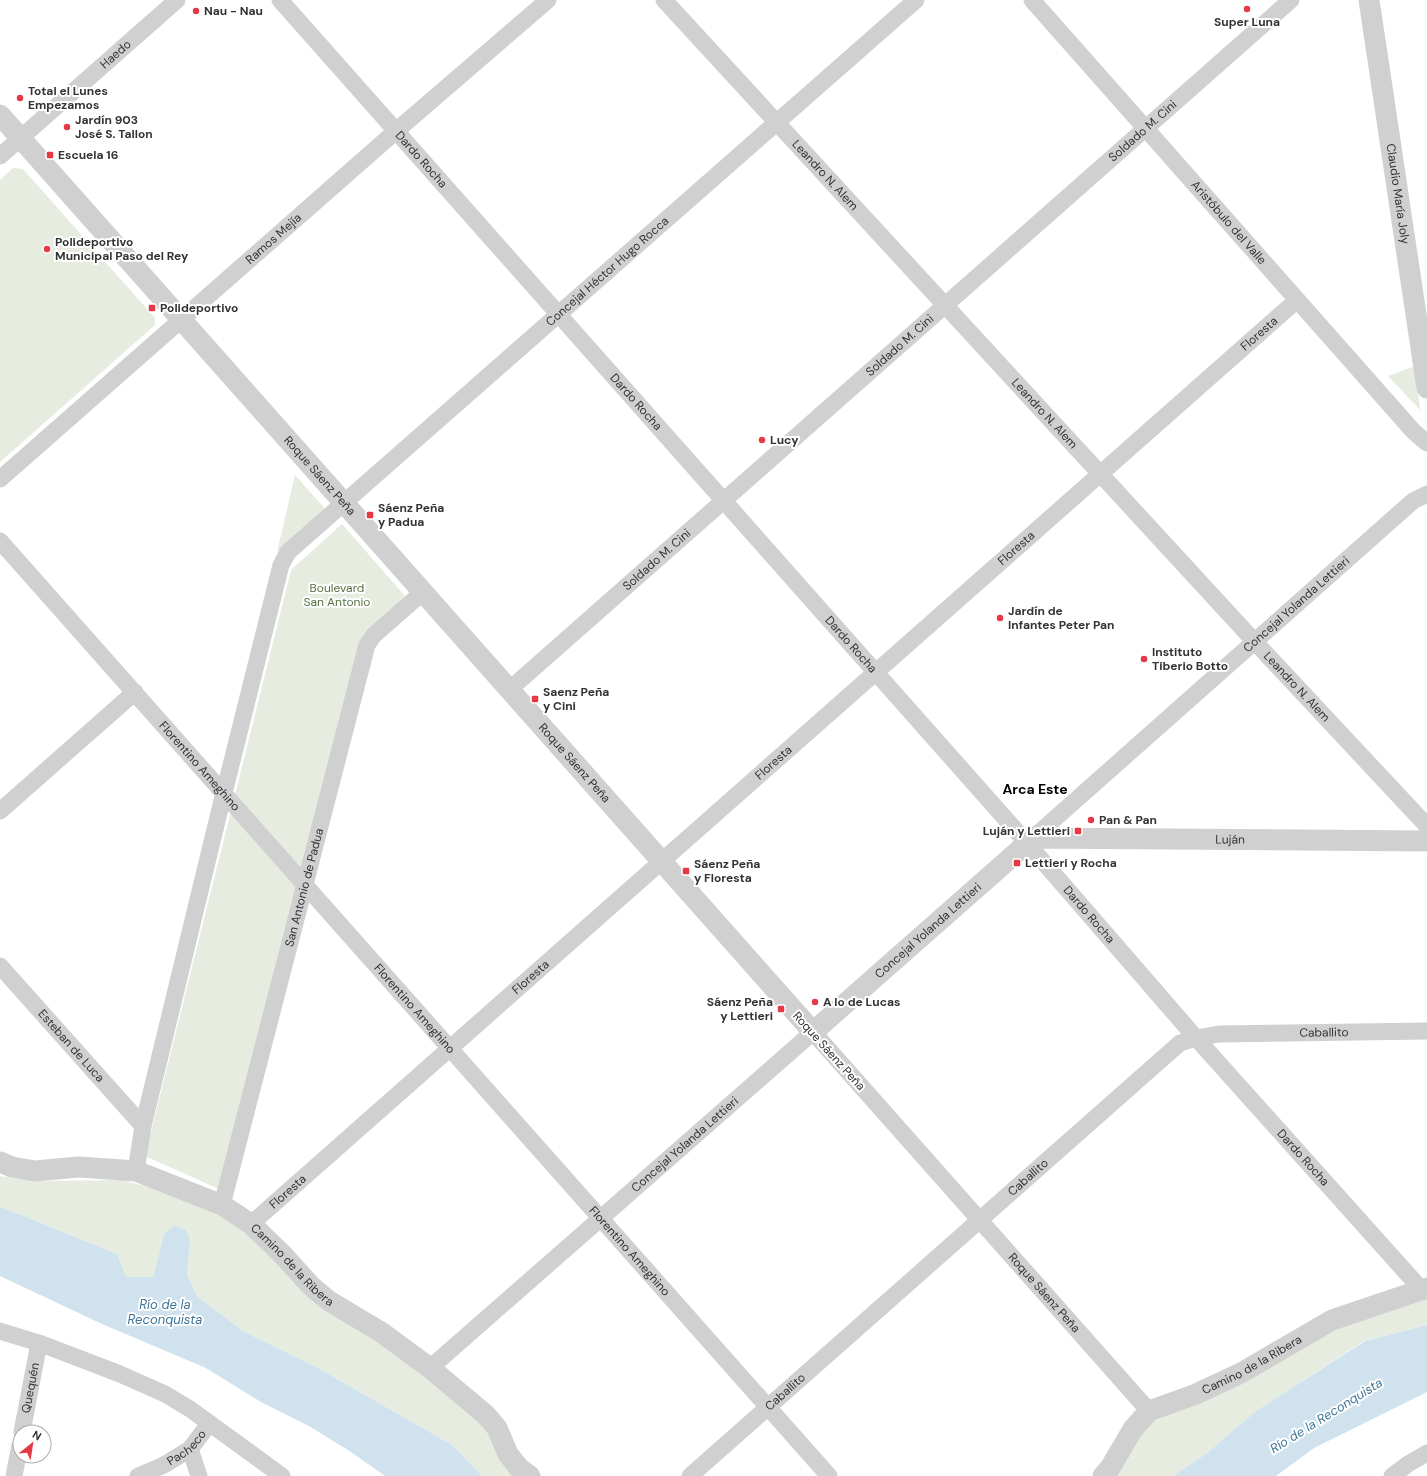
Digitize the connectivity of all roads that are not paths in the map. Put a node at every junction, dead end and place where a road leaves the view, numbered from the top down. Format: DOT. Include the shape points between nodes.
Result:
graph roads {
  1 [pos="177,0"];
  2 [pos="280,0"];
  3 [pos="548,0"];
  4 [pos="664,0"];
  5 [pos="916,0"];
  6 [pos="1032,0"];
  7 [pos="1290,0"];
  8 [pos="1369,0"];
  9 [pos="0,115"];
  10 [pos="776,123"];
  11 [pos="1147,128"];
  12 [pos="396,131"];
  13 [pos="21,138"];
  14 [pos="0,156"];
  15 [pos="1420,292"];
  16 [pos="1296,301"];
  17 [pos="945,306"];
  18 [pos="559,315"];
  19 [pos="181,320"];
  20 [pos="1427,388"];
  21 [pos="1427,443"];
  22 [pos="1101,475"];
  23 [pos="0,480"];
  24 [pos="1427,494"];
  25 [pos="724,501"];
  26 [pos="344,504"];
  27 [pos="0,541"];
  28 [pos="423,592"];
  29 [pos="1255,642"];
  30 [pos="876,673"];
  31 [pos="509,690"];
  32 [pos="135,692"];
  33 [pos="224,792"];
  34 [pos="0,811"];
  35 [pos="1427,826"];
  36 [pos="1030,841"];
  37 [pos="1427,841"];
  38 [pos="662,862"];
  39 [pos="305,886"];
  40 [pos="0,966"];
  41 [pos="1427,1031"];
  42 [pos="813,1032"];
  43 [pos="1196,1038"];
  44 [pos="450,1048"];
  45 [pos="143,1126"];
  46 [pos="0,1162"];
  47 [pos="136,1171"];
  48 [pos="222,1205"];
  49 [pos="601,1219"];
  50 [pos="980,1221"];
  51 [pos="251,1224"];
  52 [pos="1424,1289"];
  53 [pos="0,1331"];
  54 [pos="39,1343"];
  55 [pos="430,1368"];
  56 [pos="768,1407"];
  57 [pos="1149,1411"];
  58 [pos="24,1424"];
  59 [pos="209,1424"];
  60 [pos="190,1449"];
  61 [pos="1427,1453"];
  62 [pos="16,1464"];
  63 [pos="14,1476"];
  64 [pos="138,1476"];
  65 [pos="199,1476"];
  66 [pos="282,1476"];
  67 [pos="530,1476"];
  68 [pos="690,1476"];
  69 [pos="829,1476"];
  70 [pos="1103,1476"];
  71 [pos="1392,1476"];
  1 -- 13 [label="street, Haedo"];
  2 -- 12 [label="street, Dardo Rocha"];
  3 -- 12 [label="street, Ramos Mejía"];
  4 -- 10 [label="street, Leandro N. Alem"];
  5 -- 10 [label="street, Concejal Héctor Hugo Rocca"];
  6 -- 11 [label="street, Aristóbulo del Valle"];
  7 -- 11 [label="street, Soldado M. Cini"];
  8 -- 15 [label="street, Claudio María Joly"];
  9 -- 13 [label="street, Roque Sáenz Peña"];
  10 -- 17 [label="street, Leandro N. Alem"];
  10 -- 18 [label="street, Concejal Héctor Hugo Rocca"];
  11 -- 16 [label="street, Aristóbulo del Valle"];
  11 -- 17 [label="street, Soldado M. Cini"];
  12 -- 18 [label="street, Dardo Rocha"];
  12 -- 19 [label="street, Ramos Mejía"];
  13 -- 14 [label="street, Haedo"];
  13 -- 19 [label="street, Roque Sáenz Peña"];
  15 -- 20 [label="street, Claudio María Joly"];
  16 -- 21 [label="street, Aristóbulo del Valle" via="1414,432"];
  16 -- 22 [label="street, Floresta"];
  17 -- 22 [label="street, Leandro N. Alem"];
  17 -- 25 [label="street, Soldado M. Cini"];
  18 -- 25 [label="street, Dardo Rocha"];
  18 -- 26 [label="street, Concejal Héctor Hugo Rocca"];
  19 -- 23 [label="street, Ramos Mejía"];
  19 -- 26 [label="street, Roque Sáenz Peña"];
  22 -- 29 [label="street, Leandro N. Alem"];
  22 -- 30 [label="street, Floresta"];
  24 -- 29 [label="street, Concejal Yolanda Lettieri" via="1413,501"];
  25 -- 30 [label="street, Dardo Rocha"];
  25 -- 31 [label="street, Soldado M. Cini"];
  26 -- 28 [label="street, Roque Sáenz Peña"];
  26 -- 33 [label="street, Concejal Héctor Hugo Rocca" via="298,542 288,552 282,565"];
  27 -- 32 [label="street, Florentino Ameghino"];
  28 -- 31 [label="street, Roque Sáenz Peña"];
  28 -- 39 [label="street, San Antonio de Padua" via="374,635 367,645"];
  29 -- 35 [label="street, Leandro N. Alem"];
  29 -- 36 [label="street, Concejal Yolanda Lettieri"];
  30 -- 36 [label="street, Dardo Rocha"];
  30 -- 38 [label="street, Floresta"];
  31 -- 38 [label="street, Roque Sáenz Peña"];
  32 -- 33 [label="street, Florentino Ameghino"];
  32 -- 34 [label="street"];
  33 -- 39 [label="street, Florentino Ameghino"];
  33 -- 45 [label="street"];
  36 -- 37 [label="street, Luján"];
  36 -- 42 [label="street, Concejal Yolanda Lettieri"];
  36 -- 43 [label="street, Dardo Rocha"];
  38 -- 42 [label="street, Roque Sáenz Peña"];
  38 -- 44 [label="street, Floresta"];
  39 -- 44 [label="street, Florentino Ameghino"];
  39 -- 48 [label="street, San Antonio de Padua"];
  40 -- 45 [label="street, Esteban de Luca"];
  41 -- 43 [label="street, Caballito" via="1219,1034"];
  42 -- 49 [label="street, Concejal Yolanda Lettieri"];
  42 -- 50 [label="street, Roque Sáenz Peña"];
  43 -- 50 [label="street, Caballito" via="1180,1043"];
  43 -- 52 [label="street, Dardo Rocha"];
  44 -- 49 [label="street, Florentino Ameghino"];
  44 -- 51 [label="street, Floresta"];
  45 -- 47 [label="street"];
  46 -- 47 [label="street, Camino de la Ribera" via="35,1171 79,1167"];
  47 -- 48 [label="street, Camino de la Ribera"];
  48 -- 51 [label="street, Camino de la Ribera"];
  49 -- 55 [label="street, Concejal Yolanda Lettieri"];
  49 -- 56 [label="street, Florentino Ameghino"];
  50 -- 56 [label="street, Caballito"];
  50 -- 57 [label="street, Roque Sáenz Peña"];
  51 -- 55 [label="street, Camino de la Ribera" via="329,1301 357,1316"];
  52 -- 57 [label="street, Camino de la Ribera" via="1332,1320 1241,1373 1196,1394"];
  53 -- 54 [label="street"];
  54 -- 58 [label="street, Quequén"];
  54 -- 59 [label="street" via="165,1394"];
  55 -- 67 [label="street, Camino de la Ribera" via="486,1415 497,1428 508,1454 519,1468"];
  56 -- 68 [label="street, Caballito"];
  56 -- 69 [label="street, Florentino Ameghino"];
  57 -- 70 [label="street, Camino de la Ribera" via="1133,1429"];
  59 -- 60 [label="street, Pacheco"];
  59 -- 66 [label="street"];
  60 -- 64 [label="street, Pacheco" via="164,1465"];
  60 -- 65 [label="street"];
  61 -- 71 [label="street"];
  62 -- 63 [label="street"];
}
